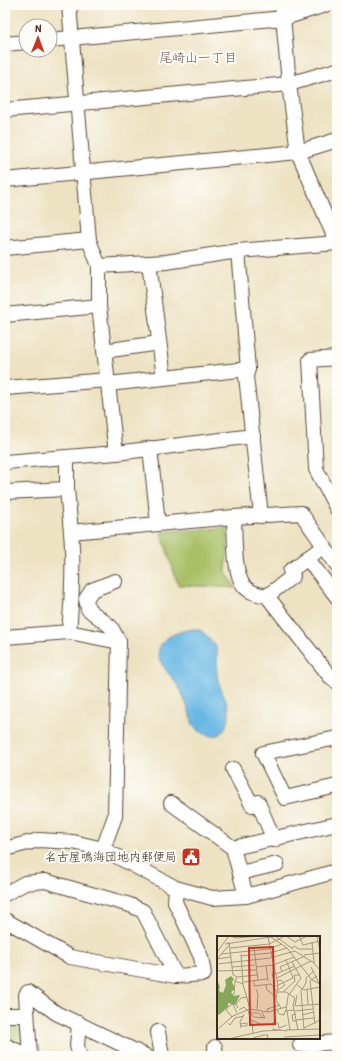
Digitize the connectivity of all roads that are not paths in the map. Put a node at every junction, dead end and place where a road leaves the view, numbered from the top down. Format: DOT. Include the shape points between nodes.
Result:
graph roads {
  1 [pos="69,5"];
  2 [pos="325,5"];
  3 [pos="283,11"];
  4 [pos="72,38"];
  5 [pos="58,39"];
  6 [pos="18,43"];
  7 [pos="5,44"];
  8 [pos="337,70"];
  9 [pos="289,84"];
  10 [pos="77,104"];
  11 [pos="5,110"];
  12 [pos="337,140"];
  13 [pos="298,152"];
  14 [pos="84,173"];
  15 [pos="5,180"];
  16 [pos="89,240"];
  17 [pos="337,243"];
  18 [pos="5,248"];
  19 [pos="238,251"];
  20 [pos="149,263"];
  21 [pos="99,266"];
  22 [pos="99,306"];
  23 [pos="5,315"];
  24 [pos="159,343"];
  25 [pos="104,350"];
  26 [pos="337,358"];
  27 [pos="248,369"];
  28 [pos="164,378"];
  29 [pos="108,382"];
  30 [pos="5,388"];
  31 [pos="253,436"];
  32 [pos="150,448"];
  33 [pos="116,453"];
  34 [pos="67,457"];
  35 [pos="5,462"];
  36 [pos="67,489"];
  37 [pos="5,492"];
  38 [pos="337,509"];
  39 [pos="261,516"];
  40 [pos="234,517"];
  41 [pos="158,524"];
  42 [pos="71,532"];
  43 [pos="329,547"];
  44 [pos="307,558"];
  45 [pos="337,565"];
  46 [pos="115,581"];
  47 [pos="267,596"];
  48 [pos="337,597"];
  49 [pos="69,632"];
  50 [pos="5,637"];
  51 [pos="119,642"];
  52 [pos="337,682"];
  53 [pos="337,738"];
  54 [pos="233,769"];
  55 [pos="337,786"];
  56 [pos="171,804"];
  57 [pos="337,824"];
  58 [pos="274,840"];
  59 [pos="233,848"];
  60 [pos="5,849"];
  61 [pos="103,849"];
  62 [pos="277,864"];
  63 [pos="337,870"];
  64 [pos="240,873"];
  65 [pos="176,888"];
  66 [pos="5,894"];
  67 [pos="246,896"];
  68 [pos="5,920"];
  69 [pos="176,976"];
  70 [pos="5,1015"];
  71 [pos="26,1015"];
  72 [pos="79,1023"];
  73 [pos="158,1032"];
  74 [pos="337,1042"];
  75 [pos="5,1045"];
  76 [pos="300,1045"];
  77 [pos="29,1056"];
  78 [pos="80,1056"];
  79 [pos="146,1056"];
  80 [pos="162,1056"];
  1 -- 4 [label="street"];
  2 -- 3 [label="street"];
  3 -- 4 [label="street"];
  3 -- 9 [label="street"];
  4 -- 5 [label="street"];
  4 -- 10 [label="street"];
  6 -- 7 [label="street"];
  8 -- 9 [label="street"];
  9 -- 10 [label="street"];
  9 -- 13 [label="street"];
  10 -- 11 [label="street"];
  10 -- 14 [label="street"];
  12 -- 13 [label="street"];
  13 -- 14 [label="street"];
  13 -- 17 [label="street"];
  14 -- 15 [label="street"];
  14 -- 16 [label="street"];
  16 -- 18 [label="street"];
  16 -- 21 [label="street"];
  17 -- 19 [label="street"];
  19 -- 20 [label="street"];
  19 -- 27 [label="street"];
  20 -- 21 [label="street"];
  20 -- 24 [label="street"];
  21 -- 22 [label="street"];
  22 -- 23 [label="street"];
  22 -- 25 [label="street"];
  24 -- 25 [label="street"];
  24 -- 28 [label="street"];
  25 -- 29 [label="street"];
  26 -- 38 [label="street" via="310,360 316,469"];
  27 -- 28 [label="street"];
  27 -- 31 [label="street" via="246,376"];
  28 -- 29 [label="street"];
  29 -- 30 [label="street"];
  29 -- 33 [label="street"];
  31 -- 32 [label="street"];
  31 -- 39 [label="street"];
  32 -- 33 [label="street"];
  32 -- 41 [label="street"];
  33 -- 34 [label="street"];
  34 -- 35 [label="street"];
  34 -- 36 [label="street"];
  36 -- 37 [label="street"];
  36 -- 42 [label="street"];
  39 -- 40 [label="street"];
  39 -- 43 [label="street" via="301,513"];
  40 -- 41 [label="street"];
  40 -- 47 [label="street" via="236,568 243,585 254,594"];
  41 -- 42 [label="street"];
  42 -- 49 [label="street" via="73,594"];
  43 -- 44 [label="street"];
  43 -- 45 [label="street"];
  44 -- 47 [label="street" via="290,571 293,576"];
  44 -- 48 [label="street"];
  46 -- 51 [label="street" via="92,590 86,599 88,609 111,627"];
  47 -- 52 [label="street"];
  49 -- 50 [label="street"];
  49 -- 51 [label="street"];
  51 -- 61 [label="street" via="115,816"];
  53 -- 55 [label="street" via="263,752 285,798"];
  54 -- 58 [label="street" via="252,805 258,802"];
  56 -- 59 [label="street"];
  57 -- 58 [label="street"];
  58 -- 59 [label="street"];
  59 -- 64 [label="street"];
  60 -- 61 [label="street" via="39,840 73,842"];
  61 -- 65 [label="street"];
  62 -- 64 [label="street"];
  63 -- 67 [label="street"];
  64 -- 67 [label="street"];
  65 -- 67 [label="street" via="212,898"];
  65 -- 69 [label="street" via="175,902 201,957 204,974"];
  66 -- 69 [label="street" via="25,883 45,880 143,911"];
  68 -- 69 [label="street" via="70,957"];
  70 -- 71 [label="street"];
  71 -- 72 [label="street" via="28,992 56,1013"];
  71 -- 77 [label="street"];
  72 -- 78 [label="street" via="77,1046"];
  72 -- 79 [label="street"];
  73 -- 80 [label="street"];
  74 -- 76 [label="street"];
  75 -- 77 [label="street"];
}
